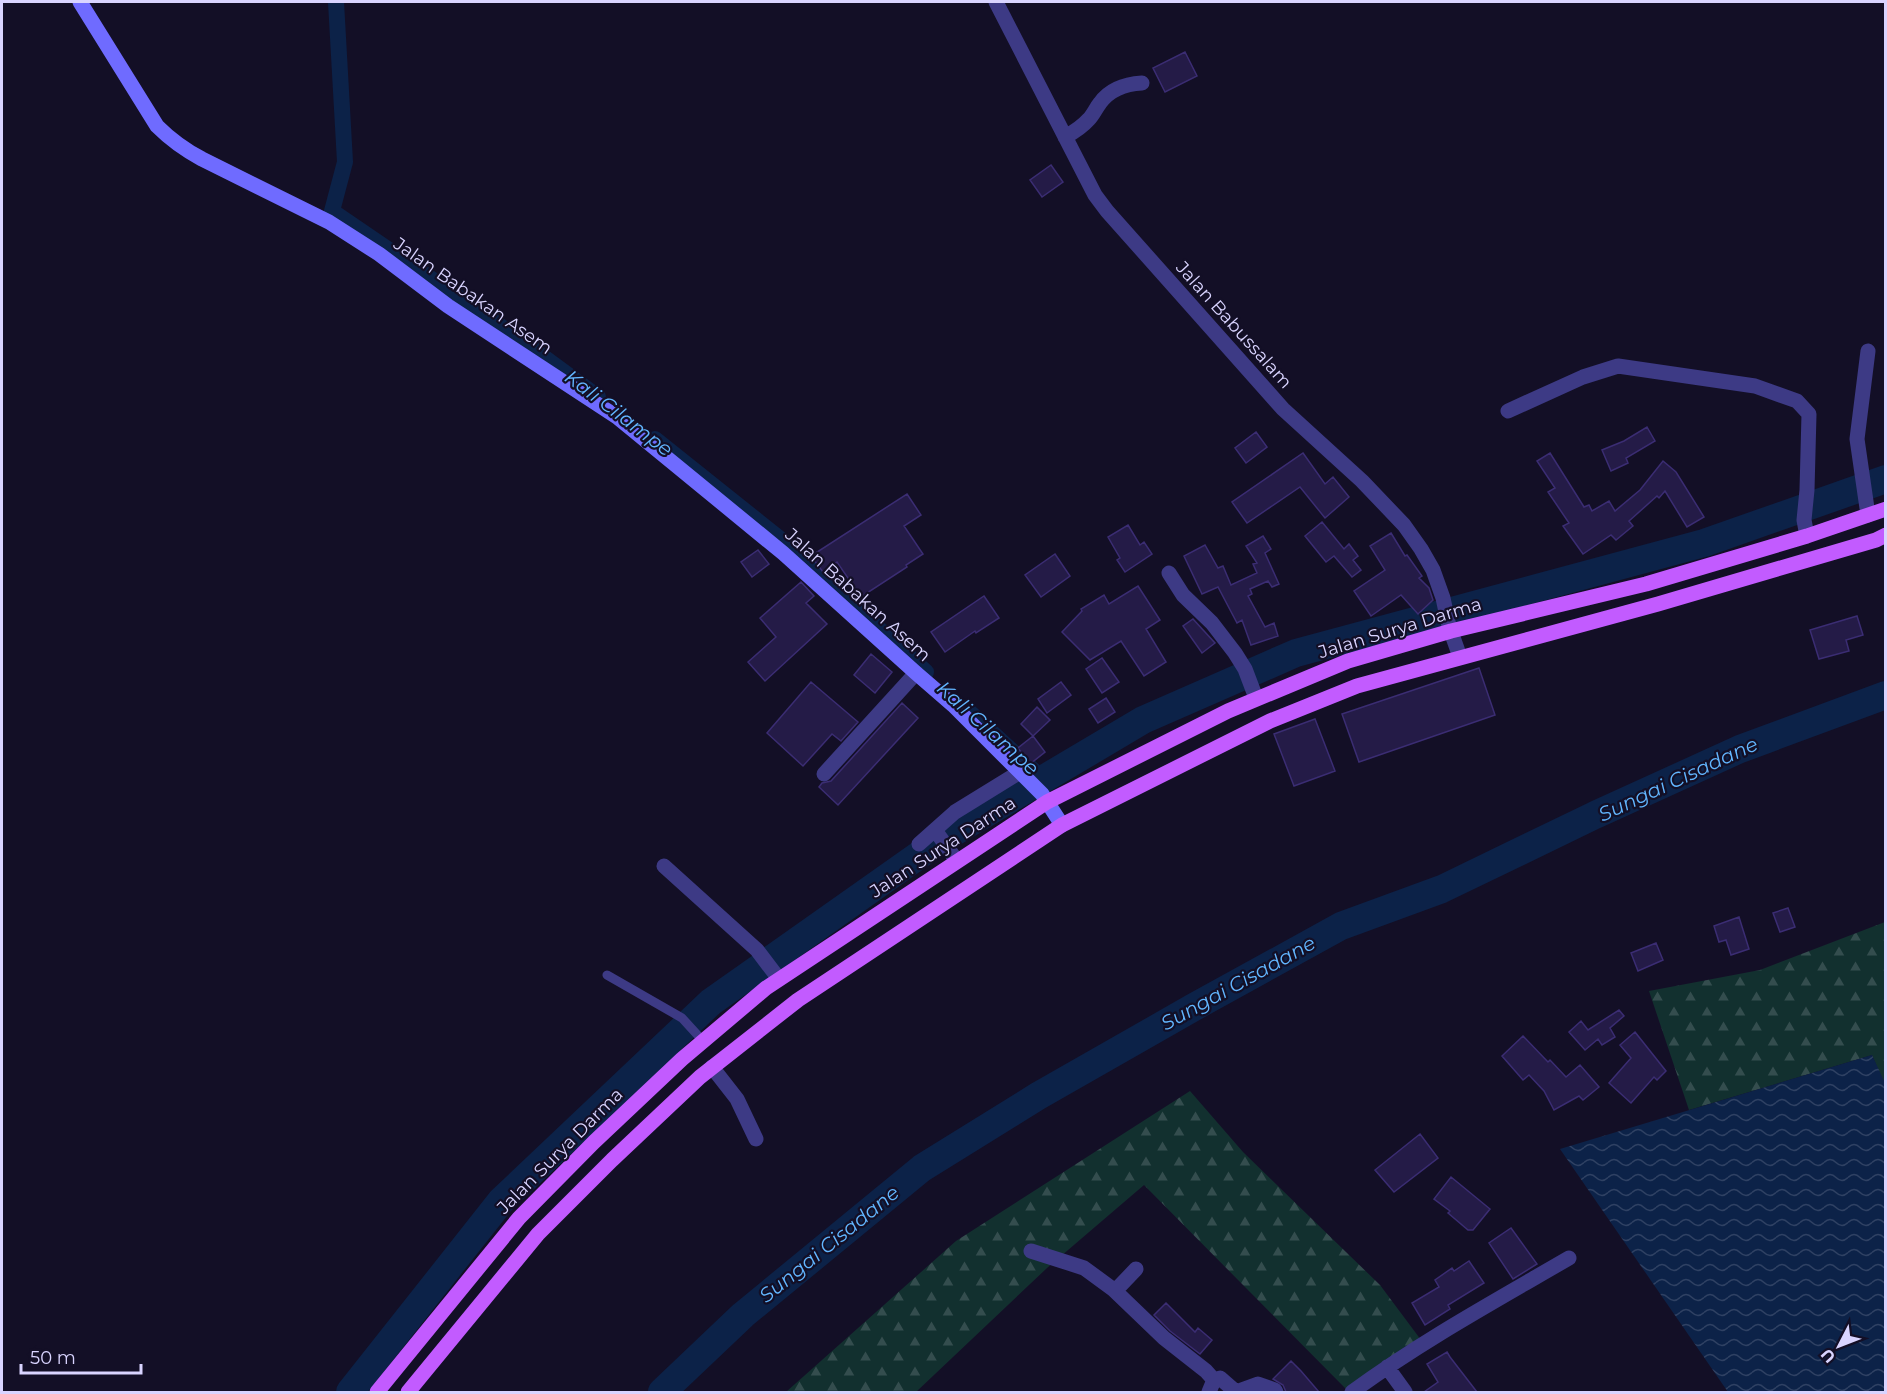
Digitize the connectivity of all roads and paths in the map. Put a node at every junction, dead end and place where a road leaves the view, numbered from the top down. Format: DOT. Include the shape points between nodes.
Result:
graph roads {
  1 [pos="80,2"];
  2 [pos="996,2"];
  3 [pos="1142,83"];
  4 [pos="1065,137"];
  5 [pos="1868,351"];
  6 [pos="1508,411"];
  7 [pos="1886,509"];
  8 [pos="1868,515"];
  9 [pos="1807,536"];
  10 [pos="1886,536"];
  11 [pos="1169,573"];
  12 [pos="1450,629"];
  13 [pos="1460,657"];
  14 [pos="916,673"];
  15 [pos="1255,696"];
  16 [pos="1021,773"];
  17 [pos="824,774"];
  18 [pos="1044,798"];
  19 [pos="1062,825"];
  20 [pos="937,833"];
  21 [pos="919,844"];
  22 [pos="954,856"];
  23 [pos="664,866"];
  24 [pos="607,975"];
  25 [pos="777,976"];
  26 [pos="700,1038"];
  27 [pos="712,1067"];
  28 [pos="756,1139"];
  29 [pos="1031,1251"];
  30 [pos="1569,1258"];
  31 [pos="1136,1269"];
  32 [pos="1115,1291"];
  33 [pos="1387,1366"];
  34 [pos="1211,1386"];
  35 [pos="377,1392"];
  36 [pos="408,1392"];
  37 [pos="1276,1392"];
  38 [pos="1352,1392"];
  39 [pos="1405,1392"];
  1 -- 14 [label="street, Jalan Babakan Asem" via="157,126 169,138 202,159 329,222 617,417 783,553"];
  2 -- 4 [label="street, Jalan Babussalam"];
  3 -- 4 [label="street" via="1113,90 1089,119"];
  4 -- 12 [label="street, Jalan Babussalam" via="1107,211 1283,409 1404,525 1433,570"];
  5 -- 8 [label="street" via="1857,439"];
  6 -- 9 [label="street" via="1583,377 1618,366 1755,387 1797,401 1809,414 1804,520"];
  7 -- 8 [label="main road, Jalan Surya Darma"];
  8 -- 9 [label="main road, Jalan Surya Darma"];
  9 -- 12 [label="main road, Jalan Surya Darma" via="1646,584"];
  10 -- 13 [label="main road" via="1658,604"];
  11 -- 15 [label="street" via="1189,602 1222,634 1245,669"];
  12 -- 13 [label="street, Jalan Babussalam"];
  12 -- 15 [label="main road, Jalan Surya Darma"];
  13 -- 19 [label="main road" via="1357,686 1270,721"];
  14 -- 16 [label="street, Jalan Babakan Asem"];
  14 -- 17 [label="street"];
  15 -- 18 [label="main road, Jalan Surya Darma"];
  16 -- 18 [label="street, Jalan Babakan Asem"];
  16 -- 20 [label="street" via="955,812"];
  18 -- 19 [label="street, Jalan Babakan Asem"];
  18 -- 22 [label="main road, Jalan Surya Darma"];
  19 -- 27 [label="main road" via="798,1000"];
  20 -- 21 [label="street"];
  20 -- 22 [label="street"];
  22 -- 25 [label="main road, Jalan Surya Darma"];
  23 -- 25 [label="street" via="757,950"];
  24 -- 26 [label="lane" via="685,1021"];
  25 -- 26 [label="main road, Jalan Surya Darma"];
  26 -- 35 [label="main road, Jalan Surya Darma" via="519,1218"];
  27 -- 28 [label="street" via="737,1099"];
  27 -- 36 [label="main road" via="538,1234"];
  29 -- 32 [label="street" via="1084,1268"];
  30 -- 33 [label="street"];
  31 -- 32 [label="street"];
  32 -- 34 [label="street" via="1206,1371"];
  33 -- 38 [label="street"];
  33 -- 39 [label="street"];
  34 -- 37 [label="street" via="1220,1378 1236,1392 1258,1384"];
}
